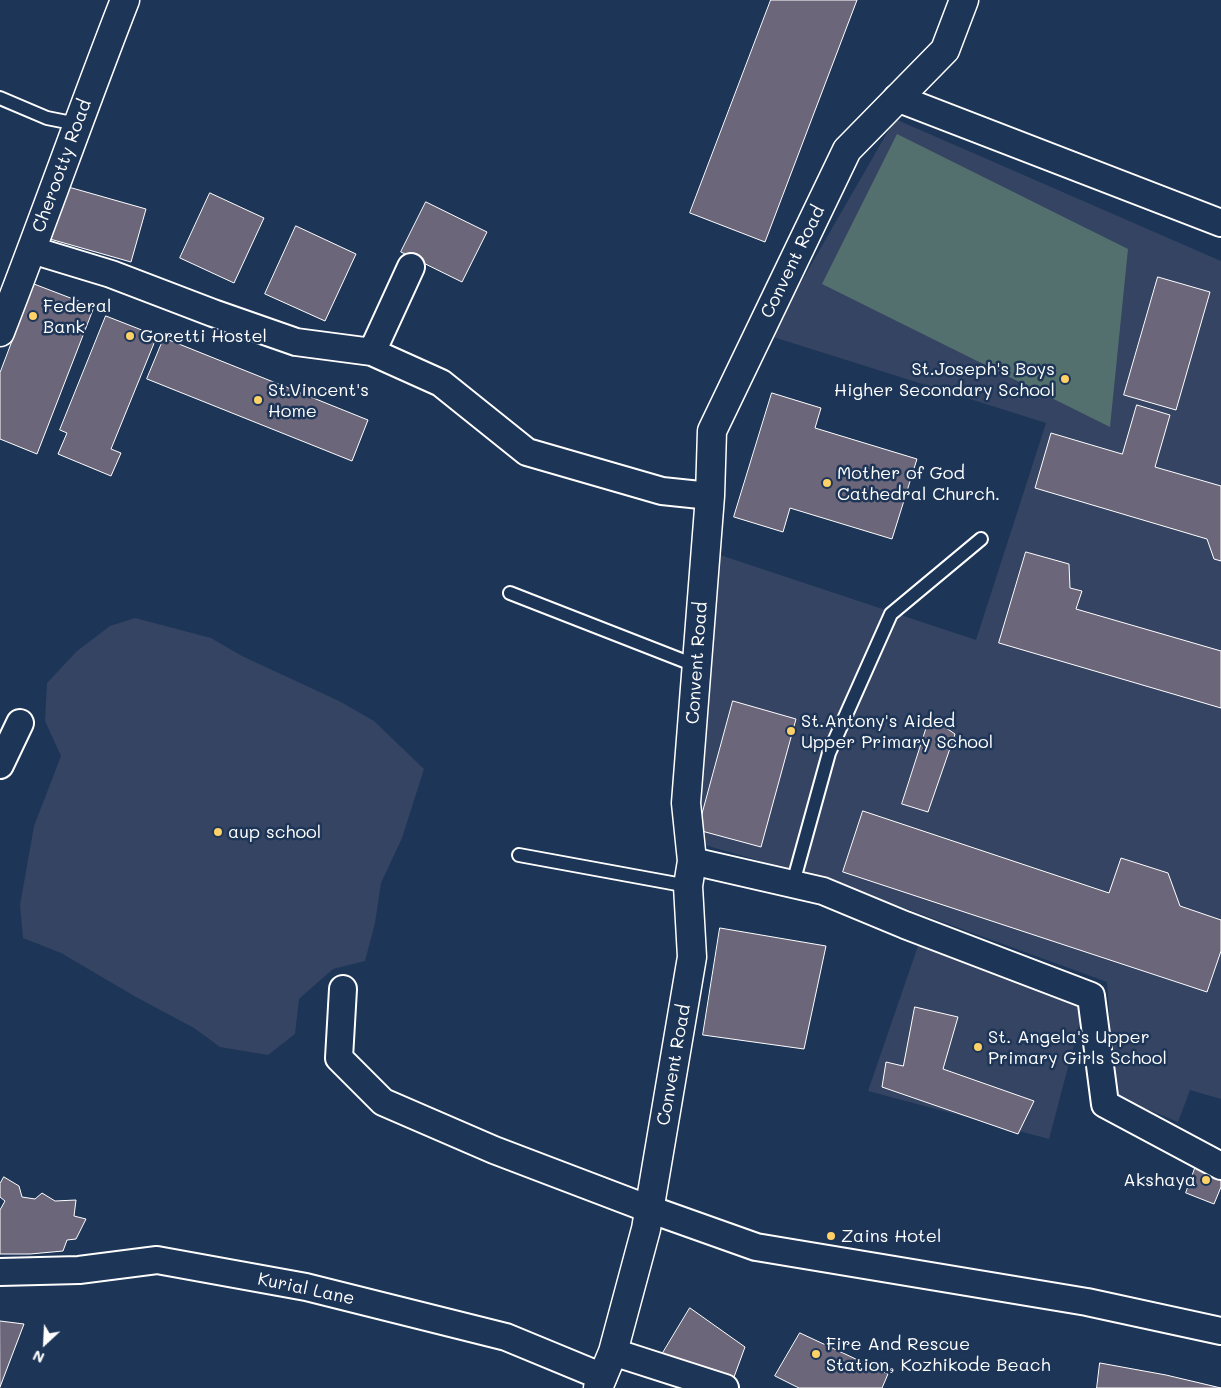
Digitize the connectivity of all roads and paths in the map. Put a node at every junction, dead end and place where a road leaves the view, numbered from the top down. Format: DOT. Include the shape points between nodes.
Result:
graph roads {
  1 [pos="124,0"];
  2 [pos="964,0"];
  3 [pos="0,98"];
  4 [pos="897,98"];
  5 [pos="77,124"];
  6 [pos="1221,223"];
  7 [pos="32,250"];
  8 [pos="411,266"];
  9 [pos="0,332"];
  10 [pos="372,352"];
  11 [pos="710,496"];
  12 [pos="981,539"];
  13 [pos="510,594"];
  14 [pos="697,666"];
  15 [pos="20,723"];
  16 [pos="0,765"];
  17 [pos="519,855"];
  18 [pos="690,873"];
  19 [pos="793,883"];
  20 [pos="342,989"];
  21 [pos="1221,1166"];
  22 [pos="649,1209"];
  23 [pos="0,1272"];
  24 [pos="1221,1331"];
  25 [pos="613,1352"];
  26 [pos="600,1382"];
  27 [pos="725,1388"];
  1 -- 5 [label="street, Cherootty Road"];
  2 -- 4 [label="street, Convent Road" via="945,50"];
  3 -- 5 [label="lane" via="48,118"];
  4 -- 6 [label="street"];
  4 -- 11 [label="street, Convent Road" via="846,150 712,431"];
  5 -- 7 [label="street, Cherootty Road"];
  7 -- 9 [label="street, Cherootty Road"];
  7 -- 10 [label="street" via="111,274 296,342"];
  8 -- 10 [label="street"];
  10 -- 11 [label="street" via="441,383 528,452 662,490"];
  11 -- 14 [label="street, Convent Road"];
  12 -- 19 [label="lane" via="891,614 829,753"];
  13 -- 14 [label="lane"];
  14 -- 18 [label="street, Convent Road" via="686,802"];
  15 -- 16 [label="street"];
  17 -- 18 [label="lane"];
  18 -- 19 [label="street"];
  18 -- 22 [label="street, Convent Road" via="692,957"];
  19 -- 21 [label="street" via="823,891 1091,996 1105,1104"];
  20 -- 22 [label="street" via="339,1058 383,1102 494,1150"];
  22 -- 24 [label="street" via="756,1247 1087,1302"];
  22 -- 25 [label="street, Convent Road"];
  23 -- 26 [label="street, Kurial Lane" via="80,1270 157,1260 306,1287 506,1337"];
  25 -- 26 [label="street, Convent Road"];
  25 -- 27 [label="street"];
}
